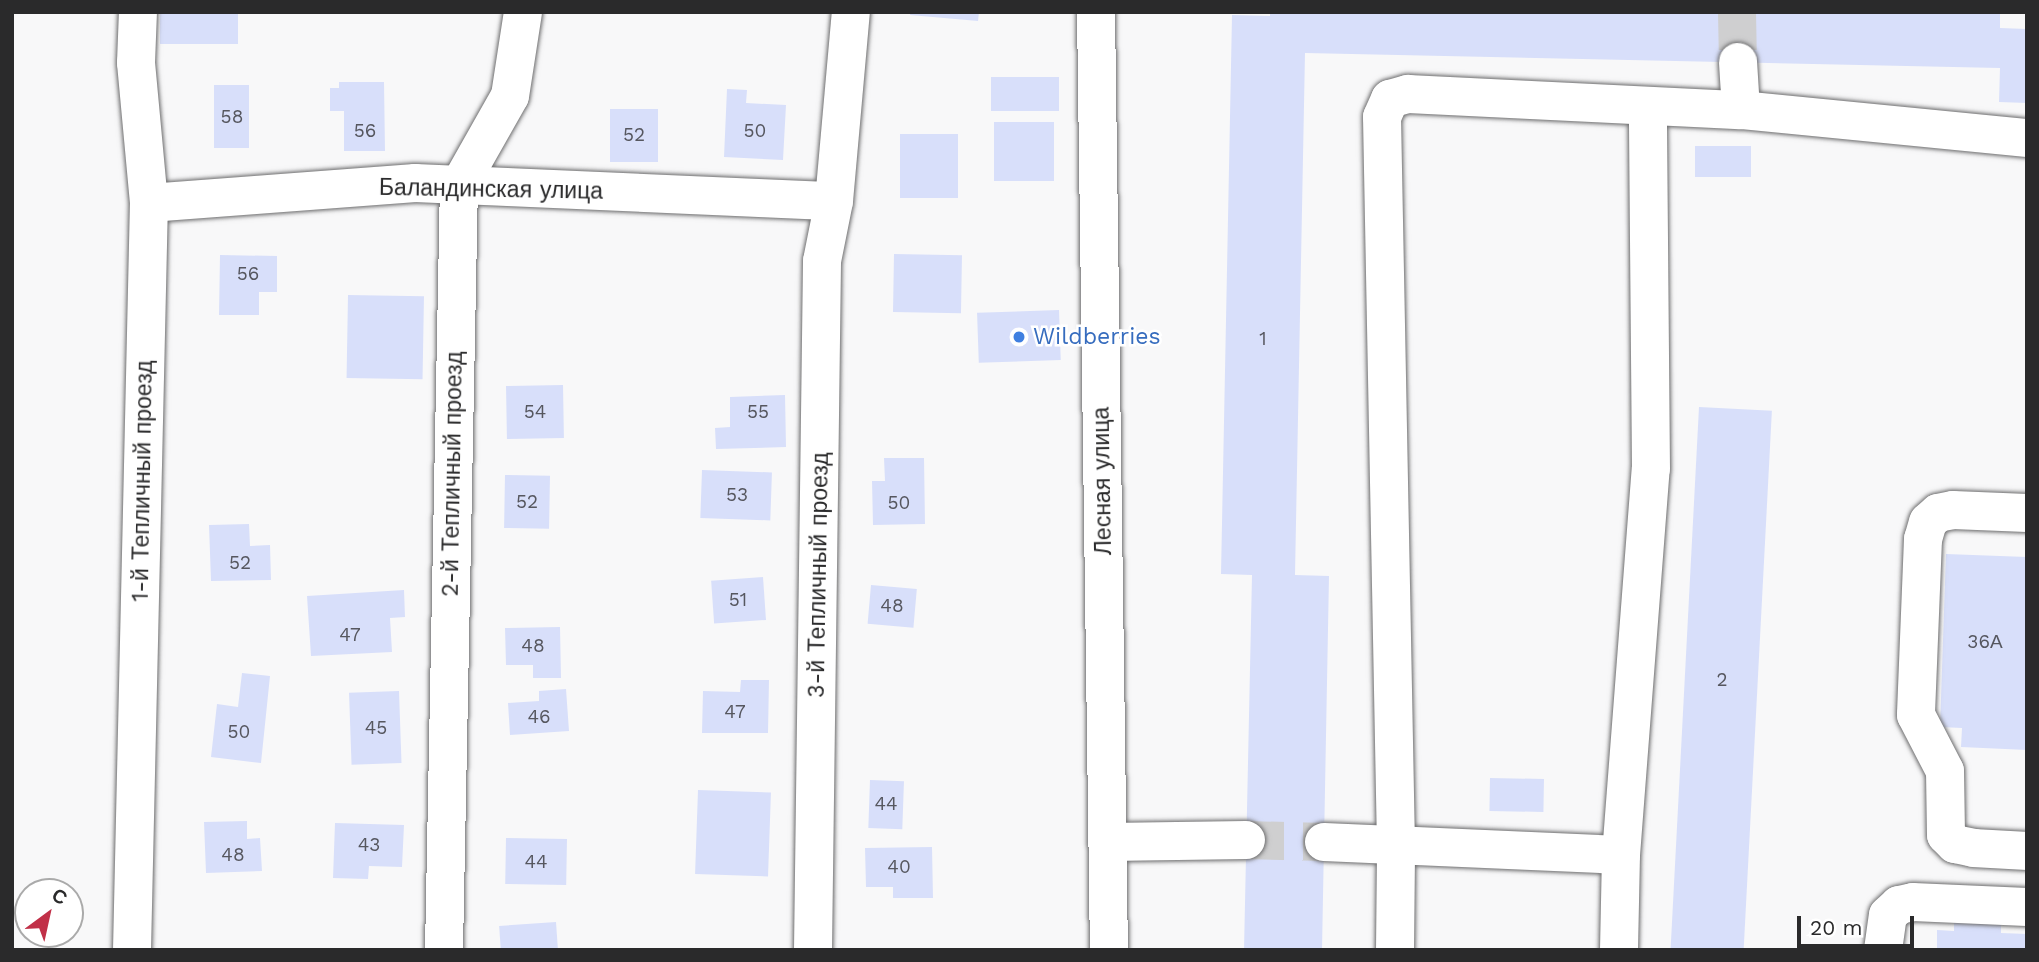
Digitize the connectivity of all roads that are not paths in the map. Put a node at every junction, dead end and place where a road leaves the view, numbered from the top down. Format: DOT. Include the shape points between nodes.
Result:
graph roads {
  1 [pos="138,12"];
  2 [pos="523,12"];
  3 [pos="851,12"];
  4 [pos="1096,12"];
  5 [pos="1738,62"];
  6 [pos="1648,106"];
  7 [pos="1741,110"];
  8 [pos="2027,138"];
  9 [pos="459,186"];
  10 [pos="834,201"];
  11 [pos="149,203"];
  12 [pos="2027,513"];
  13 [pos="1246,840"];
  14 [pos="1108,842"];
  15 [pos="1324,842"];
  16 [pos="1396,846"];
  17 [pos="2027,851"];
  18 [pos="1621,855"];
  19 [pos="2027,906"];
  20 [pos="132,950"];
  21 [pos="444,950"];
  22 [pos="813,950"];
  23 [pos="1109,950"];
  24 [pos="1395,950"];
  25 [pos="1619,950"];
  26 [pos="1883,950"];
  1 -- 11 [label="street, 1-й Тепличный проезд" via="136,63"];
  2 -- 9 [label="street, 2-й Тепличный проезд" via="510,96"];
  3 -- 10 [label="street, 3-й Тепличный проезд"];
  4 -- 14 [label="street, Лесная улица"];
  5 -- 7 [label="street"];
  6 -- 7 [label="street"];
  6 -- 16 [label="street" via="1408,94 1391,99 1382,117"];
  6 -- 18 [label="street" via="1651,469"];
  7 -- 8 [label="street"];
  9 -- 10 [label="street, Баландинская улица"];
  9 -- 11 [label="street, Баландинская улица" via="415,183"];
  9 -- 21 [label="street, 2-й Тепличный проезд"];
  10 -- 22 [label="street, 3-й Тепличный проезд" via="822,261"];
  11 -- 20 [label="street, 1-й Тепличный проезд"];
  12 -- 17 [label="street" via="1954,510 1938,513 1928,522 1923,539 1916,715 1945,771 1946,835 1955,845"];
  13 -- 14 [label="street"];
  14 -- 23 [label="street, Лесная улица"];
  15 -- 16 [label="street"];
  16 -- 18 [label="street"];
  16 -- 24 [label="street"];
  18 -- 25 [label="street"];
  19 -- 26 [label="street" via="1899,905 1888,915"];
}
